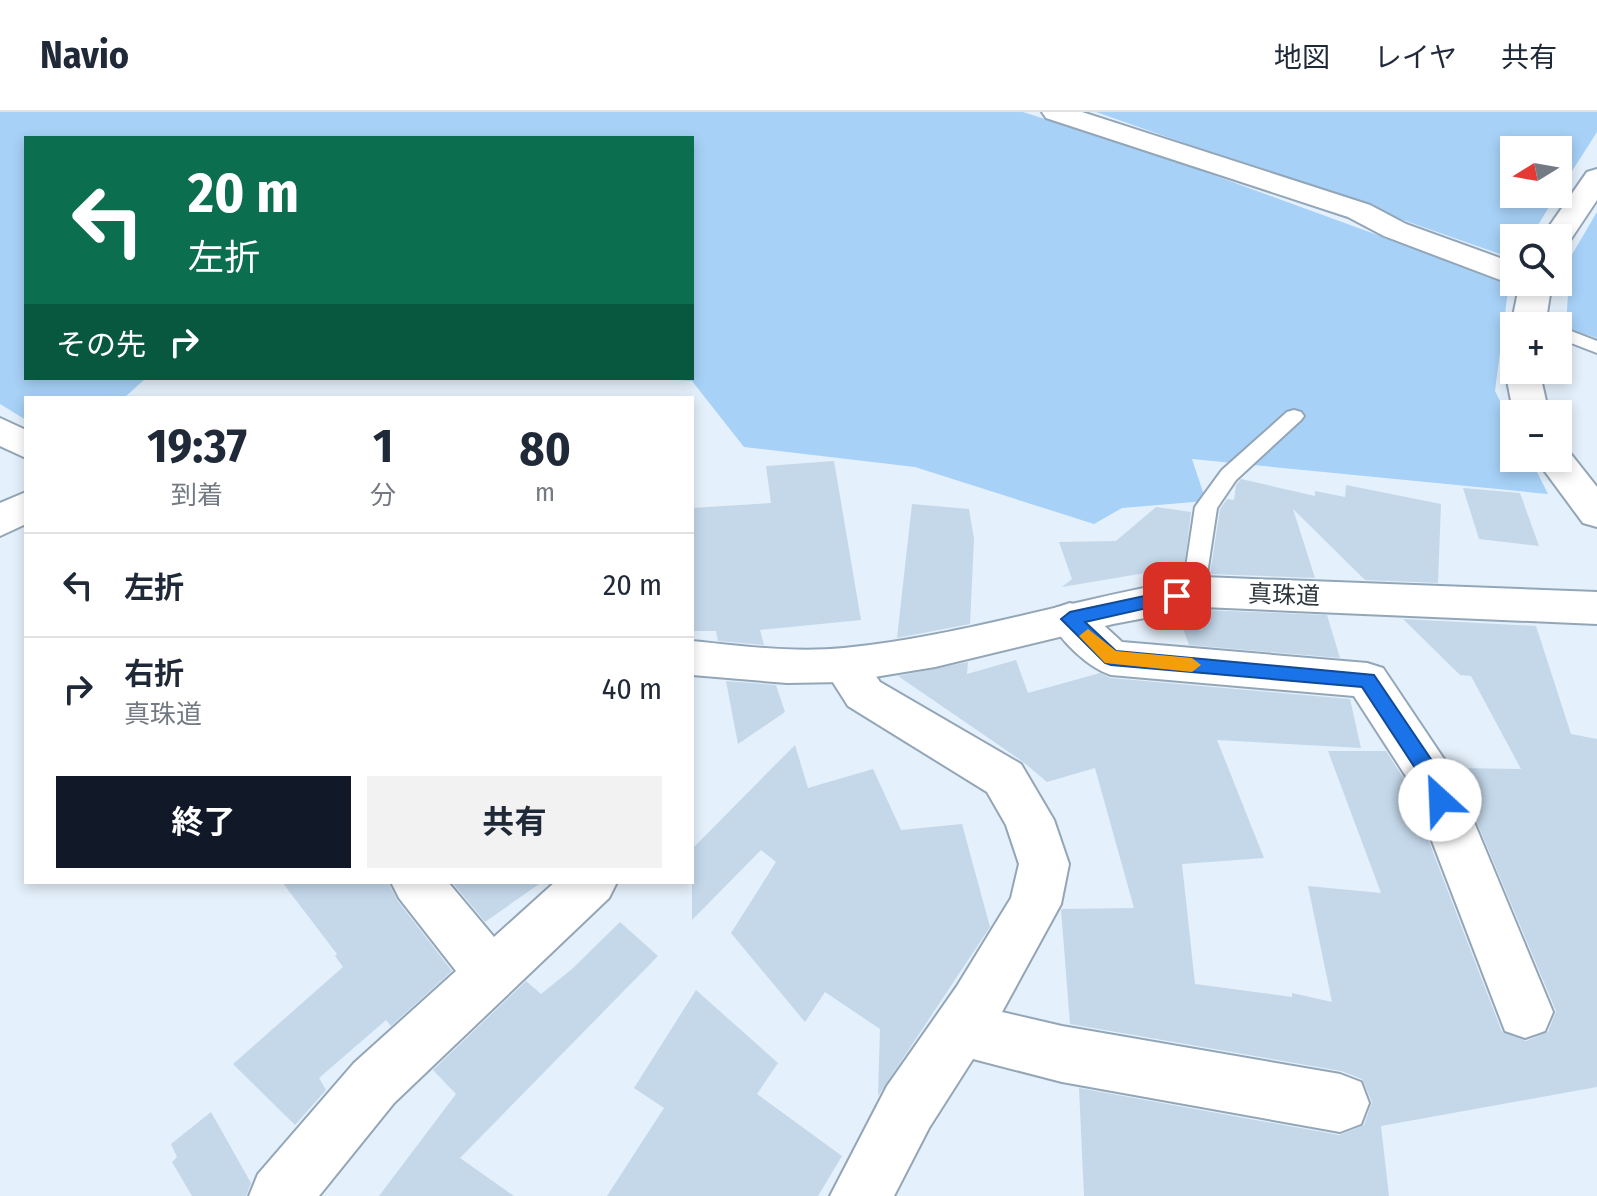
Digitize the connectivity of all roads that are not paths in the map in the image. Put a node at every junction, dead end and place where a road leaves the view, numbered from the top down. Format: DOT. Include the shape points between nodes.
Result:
graph roads {
  1 [pos="1055,112"];
  2 [pos="1597,178"];
  3 [pos="1566,224"];
  4 [pos="1500,269"];
  5 [pos="1572,338"];
  6 [pos="1597,347"];
  7 [pos="1294,416"];
  8 [pos="0,430"];
  9 [pos="24,445"];
  10 [pos="1565,472"];
  11 [pos="24,506"];
  12 [pos="1597,514"];
  13 [pos="0,522"];
  14 [pos="1203,592"];
  15 [pos="1597,608"];
  16 [pos="1070,619"];
  17 [pos="694,658"];
  18 [pos="844,665"];
  19 [pos="419,884"];
  20 [pos="589,884"];
  21 [pos="491,974"];
  22 [pos="1525,1012"];
  23 [pos="960,1029"];
  24 [pos="1340,1103"];
  25 [pos="280,1196"];
  26 [pos="861,1196"];
  1 -- 4 [label="street" via="1359,211"];
  2 -- 3 [label="street"];
  5 -- 6 [label="lane"];
  7 -- 14 [label="lane" via="1229,475 1206,507 1196,574"];
  8 -- 9 [label="street"];
  10 -- 12 [label="street"];
  11 -- 13 [label="street"];
  14 -- 15 [label="street, 真珠道"];
  14 -- 16 [label="street, 真珠道"];
  16 -- 18 [label="street, 真珠道" via="962,646"];
  16 -- 22 [label="street" via="1111,658 1367,680 1430,774"];
  17 -- 18 [label="street, 真珠道" via="786,667"];
  18 -- 23 [label="street" via="864,694 1004,778 1029,820 1044,864 1035,904"];
  19 -- 21 [label="street"];
  20 -- 21 [label="street"];
  21 -- 25 [label="street" via="374,1083"];
  23 -- 24 [label="street" via="1062,1054"];
  23 -- 26 [label="street" via="908,1107"];
}
